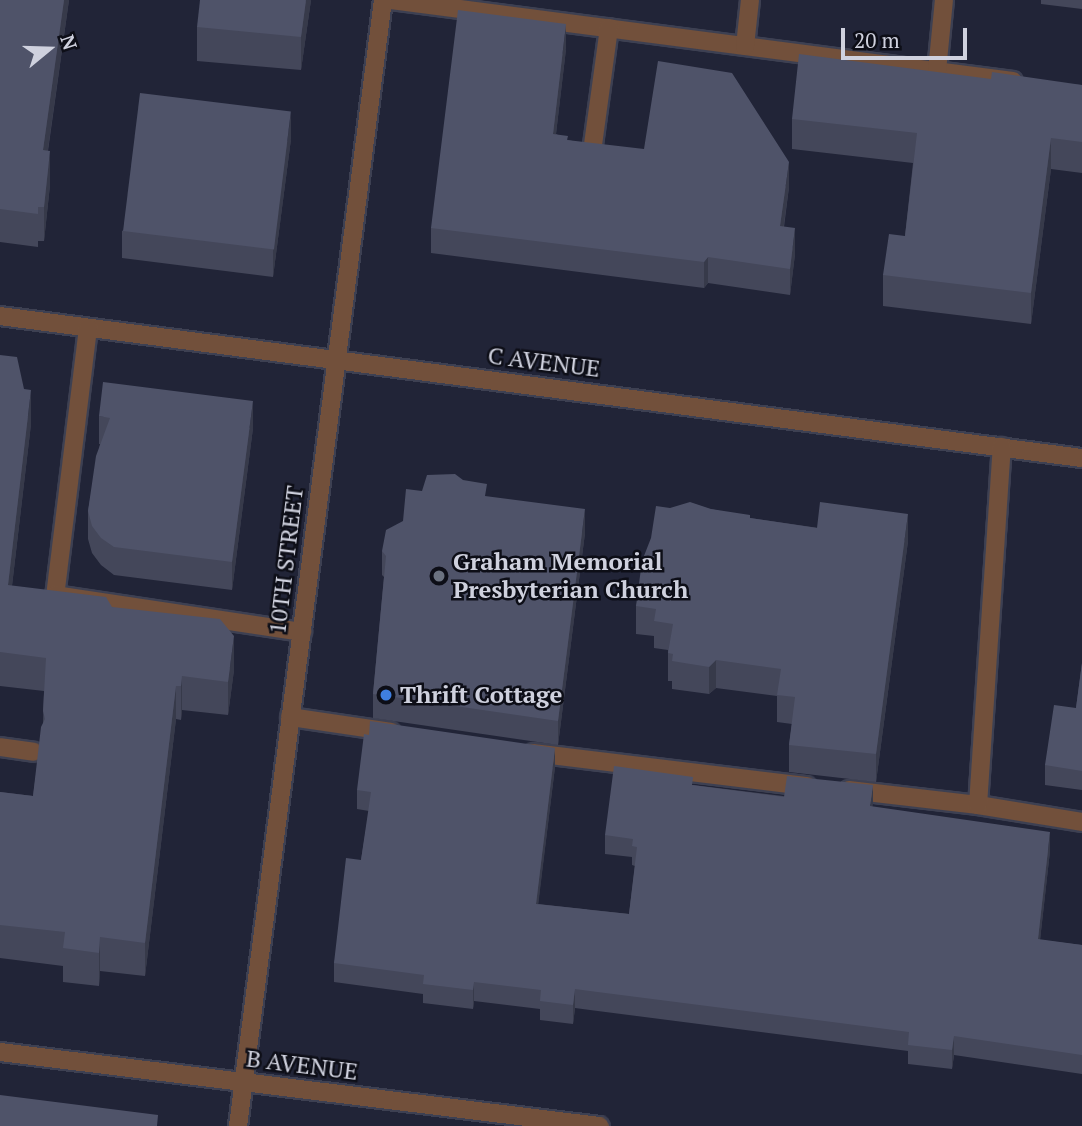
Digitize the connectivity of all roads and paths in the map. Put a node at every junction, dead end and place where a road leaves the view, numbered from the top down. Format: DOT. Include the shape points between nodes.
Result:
graph roads {
  1 [pos="383,0"];
  2 [pos="391,0"];
  3 [pos="750,0"];
  4 [pos="944,0"];
  5 [pos="609,28"];
  6 [pos="745,46"];
  7 [pos="937,71"];
  8 [pos="1030,83"];
  9 [pos="592,152"];
  10 [pos="0,316"];
  11 [pos="88,328"];
  12 [pos="336,360"];
  13 [pos="1002,447"];
  14 [pos="1082,458"];
  15 [pos="302,632"];
  16 [pos="290,717"];
  17 [pos="410,735"];
  18 [pos="0,747"];
  19 [pos="517,750"];
  20 [pos="34,752"];
  21 [pos="978,805"];
  22 [pos="1082,822"];
  23 [pos="0,1052"];
  24 [pos="243,1082"];
  25 [pos="238,1126"];
  26 [pos="599,1126"];
  1 -- 12 [label="street, 10TH STREET"];
  2 -- 5 [label="street"];
  3 -- 6 [label="street"];
  4 -- 7 [label="street"];
  5 -- 6 [label="street"];
  5 -- 9 [label="street"];
  6 -- 7 [label="street"];
  7 -- 8 [label="street"];
  10 -- 11 [label="street, C AVENUE"];
  11 -- 12 [label="street, C AVENUE"];
  11 -- 15 [label="street" via="55,595"];
  12 -- 13 [label="street, C AVENUE"];
  12 -- 15 [label="street, 10TH STREET"];
  13 -- 14 [label="street, C AVENUE"];
  13 -- 21 [label="street"];
  15 -- 16 [label="street, 10TH STREET"];
  16 -- 17 [label="street"];
  16 -- 24 [label="street, 10TH STREET"];
  18 -- 20 [label="street"];
  19 -- 21 [label="street"];
  21 -- 22 [label="street"];
  23 -- 24 [label="street, B AVENUE"];
  24 -- 25 [label="street, 10TH STREET"];
  24 -- 26 [label="street, B AVENUE"];
}
